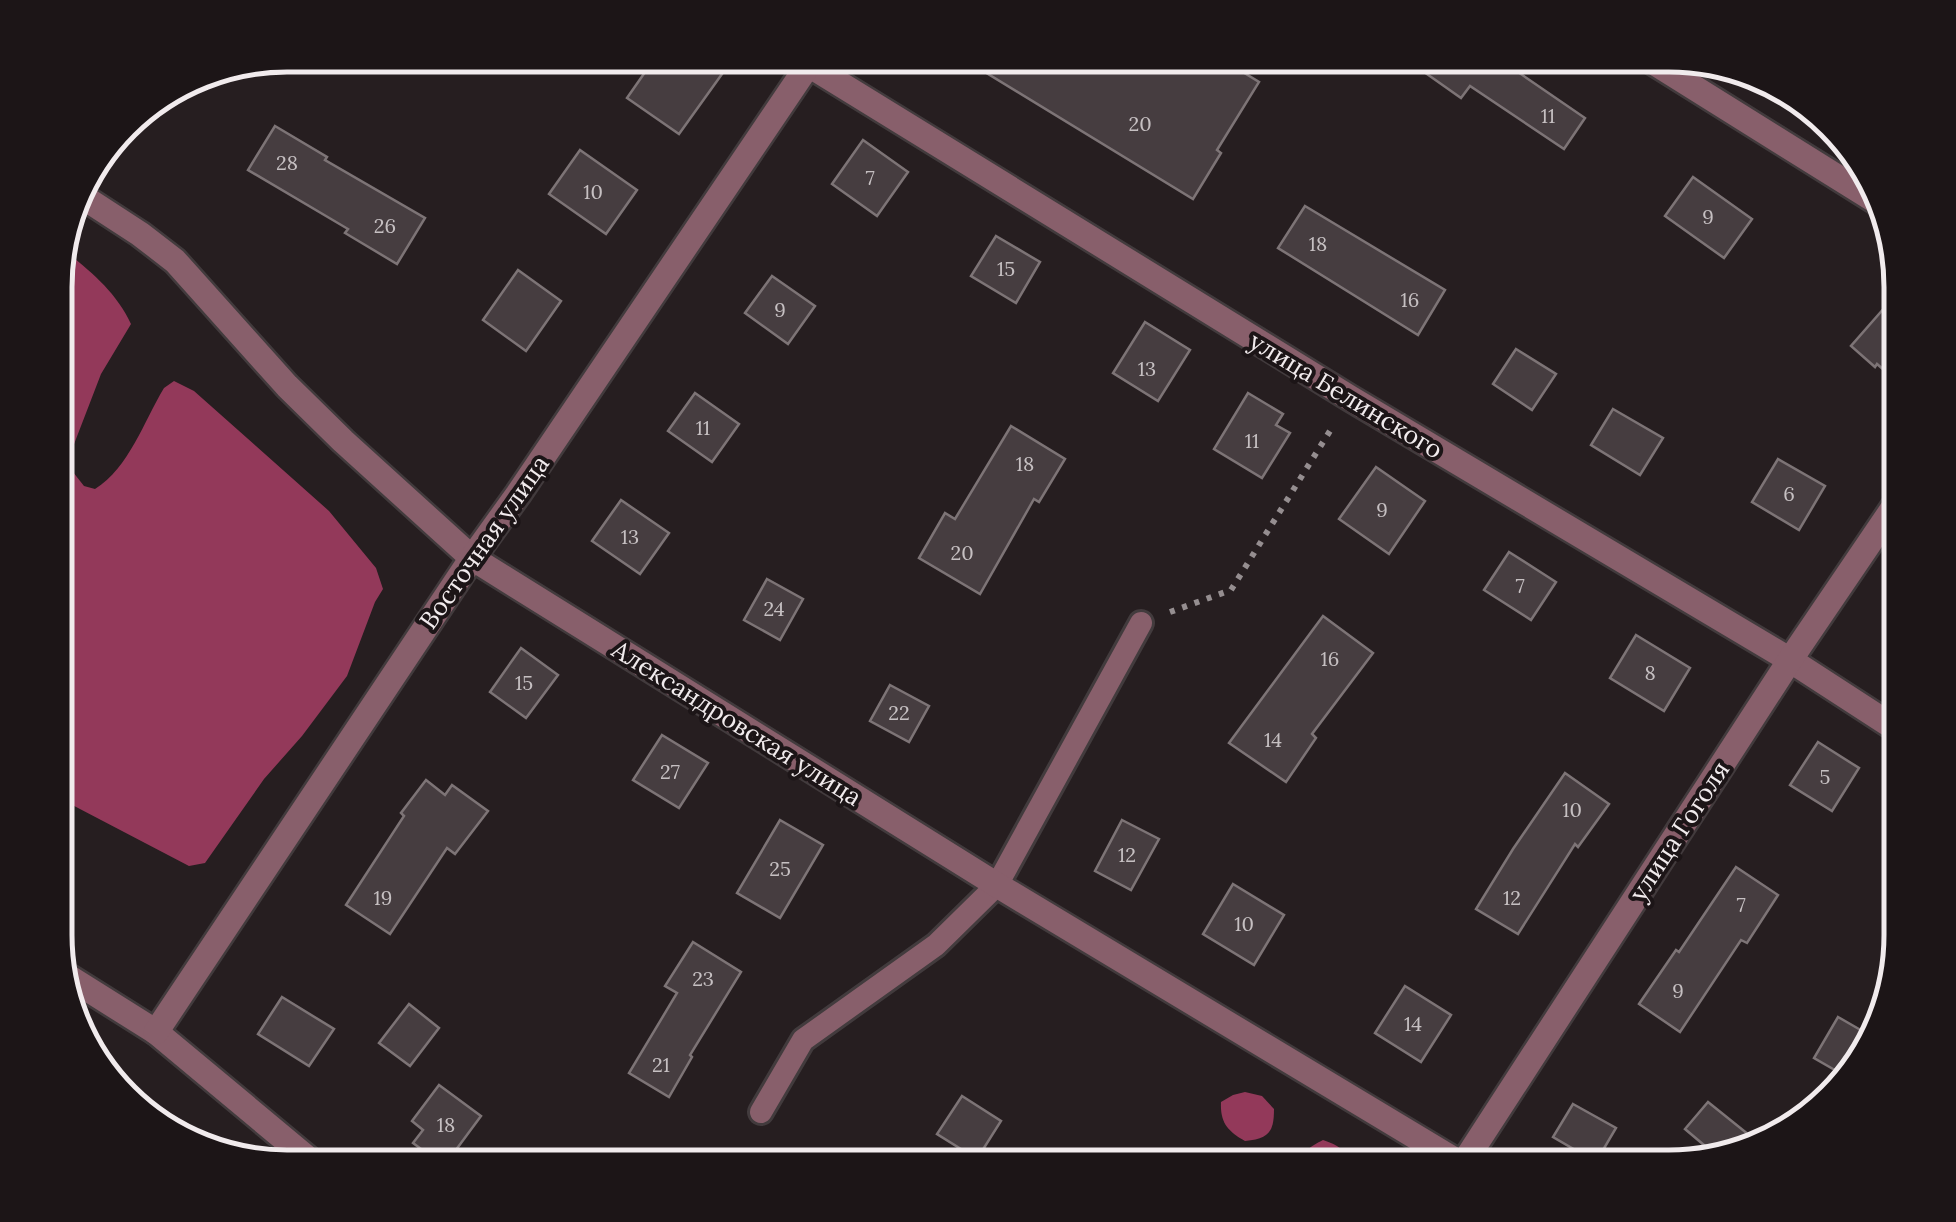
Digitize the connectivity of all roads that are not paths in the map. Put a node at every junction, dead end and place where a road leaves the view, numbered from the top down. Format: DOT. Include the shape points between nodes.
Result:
graph roads {
  1 [pos="797,72"];
  2 [pos="828,72"];
  3 [pos="1670,72"];
  4 [pos="1860,191"];
  5 [pos="91,202"];
  6 [pos="1883,523"];
  7 [pos="472,558"];
  8 [pos="1141,623"];
  9 [pos="1790,660"];
  10 [pos="1883,721"];
  11 [pos="996,885"];
  12 [pos="78,982"];
  13 [pos="156,1032"];
  14 [pos="761,1112"];
  15 [pos="1435,1149"];
  16 [pos="1474,1149"];
  17 [pos="298,1150"];
  1 -- 7 [label="street, Восточная улица"];
  2 -- 9 [label="street, улица Белинского" via="1350,398"];
  3 -- 4 [label="street"];
  5 -- 7 [label="street, Александровская улица" via="175,261 343,442"];
  6 -- 9 [label="street, улица Гоголя"];
  7 -- 11 [label="street, Александровская улица"];
  7 -- 13 [label="street, Восточная улица"];
  8 -- 11 [label="lane"];
  9 -- 10 [label="street, улица Белинского"];
  9 -- 16 [label="street, улица Гоголя"];
  11 -- 14 [label="lane" via="936,945 803,1040"];
  11 -- 15 [label="street, Александровская улица"];
  12 -- 13 [label="street"];
  13 -- 17 [label="street"];
}
